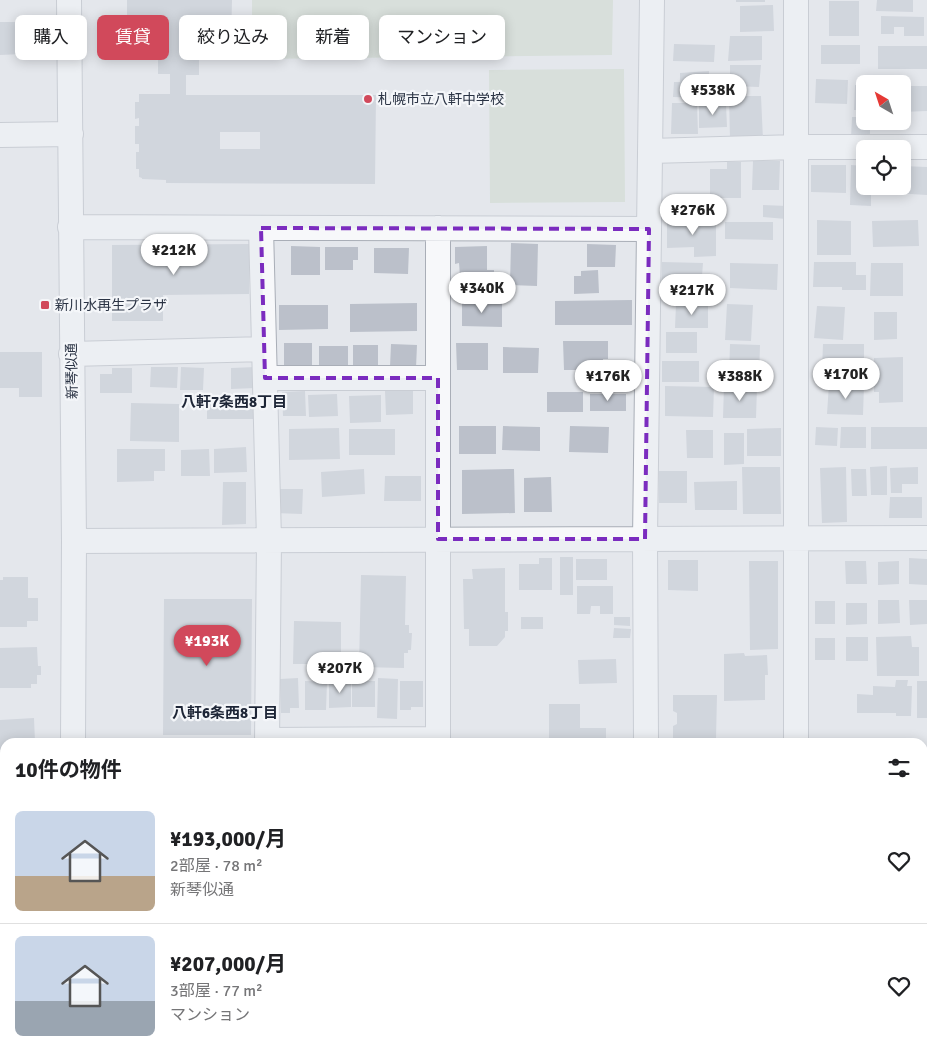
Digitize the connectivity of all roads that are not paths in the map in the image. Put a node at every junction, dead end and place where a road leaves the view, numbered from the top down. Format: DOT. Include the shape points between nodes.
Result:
graph roads {
  1 [pos="69,0"];
  2 [pos="652,0"];
  3 [pos="796,0"];
  4 [pos="71,134"];
  5 [pos="0,135"];
  6 [pos="796,147"];
  7 [pos="927,147"];
  8 [pos="650,151"];
  9 [pos="70,227"];
  10 [pos="261,228"];
  11 [pos="438,228"];
  12 [pos="649,228"];
  13 [pos="264,349"];
  14 [pos="72,354"];
  15 [pos="265,378"];
  16 [pos="438,378"];
  17 [pos="796,538"];
  18 [pos="927,538"];
  19 [pos="438,539"];
  20 [pos="645,539"];
  21 [pos="269,540"];
  22 [pos="74,541"];
  23 [pos="73,738"];
  24 [pos="267,738"];
  25 [pos="438,738"];
  26 [pos="646,738"];
  27 [pos="796,738"];
  1 -- 4 [label="street, 新琴似通"];
  2 -- 8 [label="street"];
  3 -- 6 [label="street"];
  4 -- 5 [label="street"];
  4 -- 9 [label="street, 新琴似通"];
  6 -- 7 [label="street"];
  6 -- 8 [label="street"];
  6 -- 17 [label="street"];
  8 -- 12 [label="street"];
  9 -- 10 [label="street"];
  9 -- 14 [label="street, 新琴似通"];
  10 -- 11 [label="street"];
  10 -- 13 [label="street"];
  11 -- 12 [label="street"];
  11 -- 16 [label="street"];
  12 -- 20 [label="street"];
  13 -- 14 [label="street"];
  13 -- 15 [label="street"];
  14 -- 22 [label="street, 新琴似通"];
  15 -- 16 [label="street"];
  15 -- 21 [label="street"];
  16 -- 19 [label="street"];
  17 -- 18 [label="street"];
  17 -- 20 [label="street"];
  17 -- 27 [label="street"];
  19 -- 20 [label="street"];
  19 -- 21 [label="street"];
  19 -- 25 [label="street"];
  20 -- 26 [label="street"];
  21 -- 22 [label="street"];
  21 -- 24 [label="street"];
  22 -- 23 [label="street, 新琴似通"];
}
